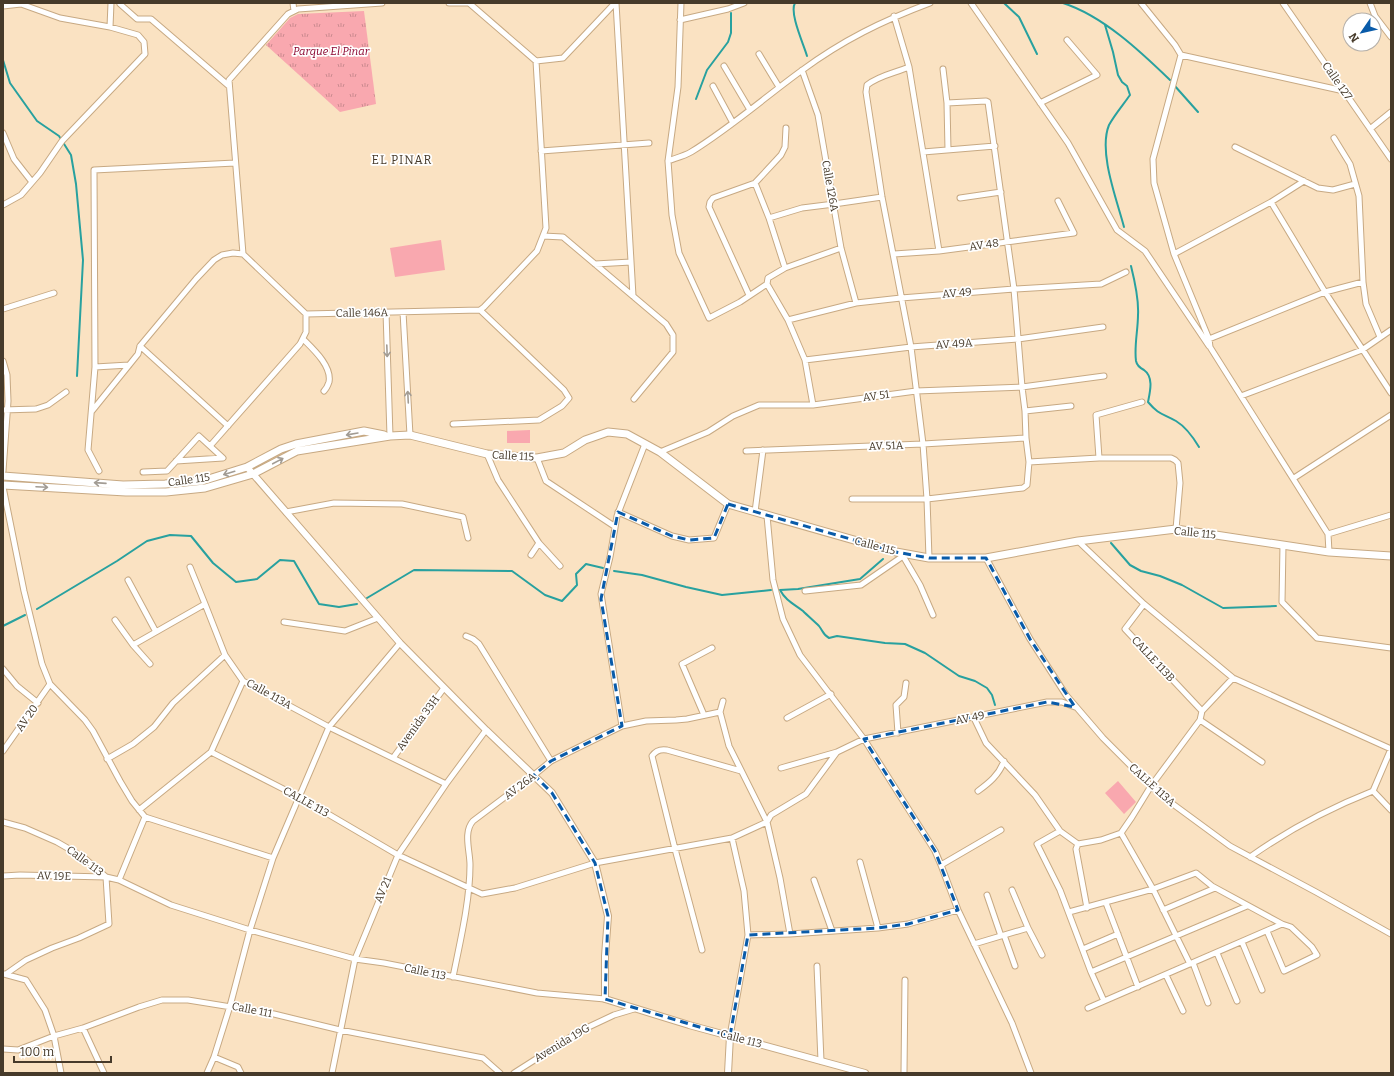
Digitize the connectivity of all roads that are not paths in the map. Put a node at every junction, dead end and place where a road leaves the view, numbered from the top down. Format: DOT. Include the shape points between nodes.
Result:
graph roads {
  1 [pos="111,3"];
  2 [pos="293,3"];
  3 [pos="382,3"];
  4 [pos="449,3"];
  5 [pos="467,3"];
  6 [pos="616,3"];
  7 [pos="681,3"];
  8 [pos="744,3"];
  9 [pos="930,3"];
  10 [pos="971,3"];
  11 [pos="1141,3"];
  12 [pos="1283,3"];
  13 [pos="1370,3"];
  14 [pos="21,4"];
  15 [pos="120,4"];
  16 [pos="3,6"];
  17 [pos="294,11"];
  18 [pos="894,16"];
  19 [pos="680,20"];
  20 [pos="110,27"];
  21 [pos="1391,37"];
  22 [pos="1067,40"];
  23 [pos="759,54"];
  24 [pos="1181,55"];
  25 [pos="536,62"];
  26 [pos="724,66"];
  27 [pos="909,67"];
  28 [pos="943,69"];
  29 [pos="802,70"];
  30 [pos="229,86"];
  31 [pos="713,86"];
  32 [pos="780,87"];
  33 [pos="1344,91"];
  34 [pos="947,102"];
  35 [pos="1040,103"];
  36 [pos="750,110"];
  37 [pos="1391,112"];
  38 [pos="733,123"];
  39 [pos="786,128"];
  40 [pos="1370,128"];
  41 [pos="3,133"];
  42 [pos="1334,138"];
  43 [pos="649,143"];
  44 [pos="624,145"];
  45 [pos="995,146"];
  46 [pos="1234,147"];
  47 [pos="948,150"];
  48 [pos="541,151"];
  49 [pos="923,152"];
  50 [pos="1391,159"];
  51 [pos="235,162"];
  52 [pos="668,162"];
  53 [pos="1304,181"];
  54 [pos="32,182"];
  55 [pos="755,183"];
  56 [pos="1356,184"];
  57 [pos="1001,192"];
  58 [pos="882,196"];
  59 [pos="960,198"];
  60 [pos="1058,201"];
  61 [pos="1271,202"];
  62 [pos="834,204"];
  63 [pos="3,205"];
  64 [pos="769,218"];
  65 [pos="543,236"];
  66 [pos="1008,241"];
  67 [pos="841,248"];
  68 [pos="939,251"];
  69 [pos="243,254"];
  70 [pos="894,254"];
  71 [pos="1174,254"];
  72 [pos="632,262"];
  73 [pos="595,264"];
  74 [pos="785,268"];
  75 [pos="1126,272"];
  76 [pos="1362,282"];
  77 [pos="767,284"];
  78 [pos="1014,288"];
  79 [pos="1324,292"];
  80 [pos="54,293"];
  81 [pos="749,295"];
  82 [pos="634,296"];
  83 [pos="901,298"];
  84 [pos="856,303"];
  85 [pos="3,309"];
  86 [pos="480,310"];
  87 [pos="386,312"];
  88 [pos="403,312"];
  89 [pos="306,314"];
  90 [pos="788,320"];
  91 [pos="1103,327"];
  92 [pos="1391,330"];
  93 [pos="1380,337"];
  94 [pos="303,339"];
  95 [pos="1018,339"];
  96 [pos="1209,339"];
  97 [pos="140,346"];
  98 [pos="911,347"];
  99 [pos="1210,347"];
  100 [pos="1362,350"];
  101 [pos="805,360"];
  102 [pos="3,361"];
  103 [pos="129,365"];
  104 [pos="95,367"];
  105 [pos="1104,376"];
  106 [pos="1022,387"];
  107 [pos="324,391"];
  108 [pos="916,391"];
  109 [pos="66,392"];
  110 [pos="1391,393"];
  111 [pos="1241,396"];
  112 [pos="634,400"];
  113 [pos="1142,402"];
  114 [pos="813,405"];
  115 [pos="1071,406"];
  116 [pos="5,410"];
  117 [pos="1025,411"];
  118 [pos="92,412"];
  119 [pos="1391,415"];
  120 [pos="453,424"];
  121 [pos="228,426"];
  122 [pos="390,436"];
  123 [pos="410,436"];
  124 [pos="1026,438"];
  125 [pos="645,444"];
  126 [pos="923,444"];
  127 [pos="210,446"];
  128 [pos="763,450"];
  129 [pos="746,451"];
  130 [pos="660,452"];
  131 [pos="487,454"];
  132 [pos="538,458"];
  133 [pos="1099,458"];
  134 [pos="176,461"];
  135 [pos="1028,462"];
  136 [pos="247,467"];
  137 [pos="99,471"];
  138 [pos="3,472"];
  139 [pos="143,472"];
  140 [pos="253,474"];
  141 [pos="3,476"];
  142 [pos="1294,478"];
  143 [pos="3,486"];
  144 [pos="852,498"];
  145 [pos="927,499"];
  146 [pos="728,504"];
  147 [pos="286,512"];
  148 [pos="618,512"];
  149 [pos="755,512"];
  150 [pos="1391,515"];
  151 [pos="767,516"];
  152 [pos="614,526"];
  153 [pos="1176,529"];
  154 [pos="1328,534"];
  155 [pos="468,538"];
  156 [pos="1078,541"];
  157 [pos="539,543"];
  158 [pos="1282,545"];
  159 [pos="1329,552"];
  160 [pos="531,554"];
  161 [pos="905,555"];
  162 [pos="1391,556"];
  163 [pos="929,558"];
  164 [pos="986,558"];
  165 [pos="560,566"];
  166 [pos="190,567"];
  167 [pos="128,580"];
  168 [pos="805,591"];
  169 [pos="205,604"];
  170 [pos="1144,604"];
  171 [pos="933,615"];
  172 [pos="378,618"];
  173 [pos="115,620"];
  174 [pos="284,622"];
  175 [pos="156,632"];
  176 [pos="466,636"];
  177 [pos="400,642"];
  178 [pos="133,645"];
  179 [pos="712,648"];
  180 [pos="1391,648"];
  181 [pos="225,654"];
  182 [pos="150,664"];
  183 [pos="3,669"];
  184 [pos="1233,678"];
  185 [pos="243,681"];
  186 [pos="906,683"];
  187 [pos="50,684"];
  188 [pos="444,688"];
  189 [pos="831,694"];
  190 [pos="723,701"];
  191 [pos="38,703"];
  192 [pos="1075,707"];
  193 [pos="1202,711"];
  194 [pos="720,712"];
  195 [pos="704,715"];
  196 [pos="788,718"];
  197 [pos="974,718"];
  198 [pos="1200,720"];
  199 [pos="622,726"];
  200 [pos="329,727"];
  201 [pos="486,730"];
  202 [pos="898,732"];
  203 [pos="864,739"];
  204 [pos="1391,749"];
  205 [pos="3,751"];
  206 [pos="211,752"];
  207 [pos="837,752"];
  208 [pos="393,758"];
  209 [pos="107,759"];
  210 [pos="551,761"];
  211 [pos="1004,761"];
  212 [pos="1262,762"];
  213 [pos="781,768"];
  214 [pos="741,771"];
  215 [pos="534,775"];
  216 [pos="446,784"];
  217 [pos="1151,786"];
  218 [pos="978,791"];
  219 [pos="1373,791"];
  220 [pos="299,797"];
  221 [pos="139,810"];
  222 [pos="1391,810"];
  223 [pos="145,817"];
  224 [pos="3,822"];
  225 [pos="767,822"];
  226 [pos="1002,830"];
  227 [pos="1060,831"];
  228 [pos="1121,833"];
  229 [pos="732,838"];
  230 [pos="1078,844"];
  231 [pos="675,849"];
  232 [pos="398,855"];
  233 [pos="1250,857"];
  234 [pos="273,858"];
  235 [pos="860,862"];
  236 [pos="595,864"];
  237 [pos="941,865"];
  238 [pos="3,876"];
  239 [pos="106,877"];
  240 [pos="119,880"];
  241 [pos="814,880"];
  242 [pos="469,888"];
  243 [pos="1215,888"];
  244 [pos="1153,889"];
  245 [pos="1012,890"];
  246 [pos="988,895"];
  247 [pos="1106,902"];
  248 [pos="1247,906"];
  249 [pos="1086,908"];
  250 [pos="958,910"];
  251 [pos="1163,910"];
  252 [pos="1069,912"];
  253 [pos="1282,924"];
  254 [pos="878,928"];
  255 [pos="1028,928"];
  256 [pos="250,930"];
  257 [pos="832,931"];
  258 [pos="1267,931"];
  259 [pos="790,934"];
  260 [pos="1118,934"];
  261 [pos="1391,934"];
  262 [pos="748,935"];
  263 [pos="1003,936"];
  264 [pos="1176,937"];
  265 [pos="1242,942"];
  266 [pos="974,944"];
  267 [pos="1082,949"];
  268 [pos="702,950"];
  269 [pos="1217,953"];
  270 [pos="1042,955"];
  271 [pos="1127,957"];
  272 [pos="355,959"];
  273 [pos="1191,964"];
  274 [pos="817,966"];
  275 [pos="1015,966"];
  276 [pos="1091,972"];
  277 [pos="5,974"];
  278 [pos="1166,975"];
  279 [pos="453,977"];
  280 [pos="905,980"];
  281 [pos="1138,987"];
  282 [pos="1262,990"];
  283 [pos="605,999"];
  284 [pos="1104,1001"];
  285 [pos="1237,1001"];
  286 [pos="1208,1003"];
  287 [pos="230,1006"];
  288 [pos="1088,1008"];
  289 [pos="634,1009"];
  290 [pos="1183,1011"];
  291 [pos="83,1028"];
  292 [pos="340,1030"];
  293 [pos="54,1036"];
  294 [pos="730,1036"];
  295 [pos="3,1049"];
  296 [pos="214,1056"];
  297 [pos="821,1061"];
  298 [pos="61,1073"];
  299 [pos="104,1073"];
  300 [pos="207,1073"];
  301 [pos="241,1073"];
  302 [pos="332,1073"];
  303 [pos="500,1073"];
  304 [pos="514,1073"];
  305 [pos="728,1073"];
  306 [pos="865,1073"];
  307 [pos="904,1073"];
  308 [pos="1031,1073"];
  1 -- 20 [label="street"];
  2 -- 17 [label="street"];
  3 -- 17 [label="street"];
  4 -- 5 [label="street"];
  5 -- 25 [label="street"];
  6 -- 25 [label="street" via="563,58"];
  6 -- 44 [label="street"];
  7 -- 19 [label="street"];
  8 -- 19 [label="street"];
  9 -- 18 [label="street"];
  10 -- 35 [label="street"];
  11 -- 24 [label="street"];
  12 -- 33 [label="street, Calle 127"];
  13 -- 21 [label="street" via="1375,16"];
  14 -- 16 [label="street"];
  14 -- 20 [label="street" via="60,18"];
  15 -- 30 [label="street" via="137,19 150,19"];
  17 -- 30 [label="street" via="288,14 229,80"];
  18 -- 27 [label="street"];
  18 -- 29 [label="street" via="864,30"];
  19 -- 52 [label="street" via="678,87"];
  20 -- 54 [label="street" via="138,35 144,42 145,54 62,141"];
  22 -- 35 [label="street" via="1097,75"];
  23 -- 32 [label="street"];
  24 -- 33 [label="street"];
  24 -- 71 [label="street" via="1153,159 1154,183"];
  25 -- 48 [label="street"];
  26 -- 36 [label="street"];
  27 -- 49 [label="street"];
  27 -- 58 [label="street" via="890,72 867,84 866,92"];
  28 -- 34 [label="street"];
  29 -- 32 [label="street"];
  29 -- 62 [label="street, Calle 126A" via="818,115"];
  30 -- 51 [label="street"];
  31 -- 38 [label="street"];
  32 -- 36 [label="street"];
  33 -- 40 [label="street, Calle 127"];
  34 -- 45 [label="street" via="988,102"];
  34 -- 47 [label="street"];
  35 -- 99 [label="street" via="1068,143 1117,230 1144,251"];
  36 -- 38 [label="street"];
  37 -- 40 [label="street"];
  38 -- 52 [label="street" via="690,152"];
  39 -- 55 [label="street" via="785,147"];
  40 -- 50 [label="street, Calle 127"];
  41 -- 54 [label="street" via="14,159"];
  42 -- 56 [label="street" via="1350,164"];
  43 -- 44 [label="street"];
  44 -- 48 [label="street"];
  44 -- 72 [label="street"];
  45 -- 47 [label="street"];
  45 -- 57 [label="street"];
  46 -- 53 [label="street"];
  47 -- 49 [label="street"];
  48 -- 65 [label="street" via="546,228"];
  49 -- 68 [label="street"];
  51 -- 69 [label="street"];
  51 -- 104 [label="street" via="94,170"];
  52 -- 81 [label="street" via="672,215 679,253 709,318"];
  53 -- 56 [label="street" via="1318,188 1332,190"];
  53 -- 61 [label="street"];
  54 -- 63 [label="street" via="21,195"];
  55 -- 64 [label="street"];
  55 -- 81 [label="street" via="713,198 709,207"];
  56 -- 76 [label="street" via="1359,196"];
  57 -- 59 [label="street"];
  57 -- 66 [label="street"];
  58 -- 62 [label="street"];
  58 -- 70 [label="street"];
  60 -- 66 [label="street, AV 48" via="1074,233"];
  61 -- 71 [label="street"];
  61 -- 79 [label="street"];
  62 -- 64 [label="street" via="802,208"];
  62 -- 67 [label="street, Calle 126A"];
  64 -- 74 [label="street"];
  65 -- 73 [label="street" via="563,237"];
  65 -- 86 [label="street" via="537,251"];
  66 -- 68 [label="street, AV 48"];
  66 -- 78 [label="street"];
  67 -- 74 [label="street"];
  67 -- 84 [label="street, Calle 126A"];
  68 -- 70 [label="street, AV 48"];
  69 -- 89 [label="street"];
  69 -- 97 [label="street" via="222,255 214,260"];
  70 -- 83 [label="street"];
  71 -- 96 [label="street"];
  72 -- 73 [label="street"];
  72 -- 82 [label="street"];
  73 -- 82 [label="street"];
  74 -- 77 [label="street" via="768,278"];
  75 -- 78 [label="street, AV 49" via="1101,284"];
  76 -- 79 [label="street"];
  76 -- 93 [label="street" via="1366,304"];
  77 -- 81 [label="street"];
  77 -- 90 [label="street"];
  78 -- 83 [label="street, AV 49"];
  78 -- 95 [label="street"];
  79 -- 96 [label="street"];
  79 -- 100 [label="street"];
  80 -- 85 [label="street"];
  82 -- 112 [label="street" via="666,324 673,335 673,352"];
  83 -- 84 [label="street, AV 49"];
  83 -- 98 [label="street"];
  84 -- 90 [label="street, AV 49"];
  86 -- 88 [label="street, Calle 146A"];
  86 -- 120 [label="street" via="564,390 569,398 562,406 539,420"];
  87 -- 88 [label="street, Calle 146A"];
  87 -- 89 [label="street, Calle 146A"];
  87 -- 122 [label="street, one-way"];
  123 -- 88 [label="street, one-way"];
  89 -- 94 [label="street" via="306,332"];
  90 -- 101 [label="street"];
  91 -- 95 [label="street, AV 49A"];
  92 -- 93 [label="street"];
  93 -- 100 [label="street"];
  94 -- 107 [label="street" via="320,356 328,375 329,383"];
  94 -- 121 [label="street"];
  95 -- 98 [label="street, AV 49A"];
  95 -- 106 [label="street"];
  96 -- 99 [label="street"];
  97 -- 103 [label="street" via="138,354"];
  97 -- 121 [label="street"];
  98 -- 101 [label="street, AV 49A"];
  98 -- 108 [label="street"];
  99 -- 111 [label="street"];
  100 -- 110 [label="street"];
  100 -- 111 [label="street"];
  101 -- 114 [label="street"];
  102 -- 116 [label="street" via="7,375"];
  103 -- 104 [label="street"];
  103 -- 118 [label="street"];
  104 -- 118 [label="street"];
  105 -- 106 [label="street, AV 51"];
  106 -- 108 [label="street, AV 51"];
  106 -- 117 [label="street"];
  108 -- 114 [label="street, AV 51"];
  108 -- 126 [label="street"];
  109 -- 116 [label="street" via="48,405 36,409"];
  111 -- 142 [label="street"];
  113 -- 133 [label="street" via="1096,415"];
  114 -- 130 [label="street, AV 51" via="759,405 708,432"];
  115 -- 117 [label="street"];
  116 -- 138 [label="street"];
  117 -- 124 [label="street"];
  118 -- 137 [label="street" via="88,450"];
  119 -- 142 [label="street"];
  121 -- 127 [label="street"];
  122 -- 123 [label="main road, Calle 115"];
  122 -- 136 [label="main road, Calle 115, one-way" via="364,431 296,444 280,449"];
  140 -- 122 [label="main road, Calle 115, one-way" via="297,451"];
  123 -- 131 [label="main road, Calle 115"];
  124 -- 126 [label="street, AV 51A"];
  124 -- 135 [label="street"];
  125 -- 130 [label="main road, Calle 115"];
  125 -- 132 [label="main road, Calle 115" via="627,434 608,432 585,440 564,453"];
  125 -- 148 [label="street"];
  126 -- 128 [label="street, AV 51A"];
  126 -- 145 [label="street"];
  127 -- 134 [label="street" via="199,436"];
  127 -- 134 [label="street" via="223,458"];
  128 -- 129 [label="street, AV 51A"];
  128 -- 149 [label="street"];
  130 -- 146 [label="main road, Calle 115"];
  131 -- 132 [label="main road, Calle 115"];
  131 -- 157 [label="street" via="498,480"];
  132 -- 152 [label="street" via="546,481"];
  133 -- 135 [label="street"];
  133 -- 153 [label="street" via="1175,460 1178,463 1180,483"];
  134 -- 139 [label="street" via="167,471"];
  135 -- 145 [label="street" via="1027,485 1024,488"];
  136 -- 140 [label="street"];
  136 -- 141 [label="main road, Calle 115, one-way" via="202,481 165,484 123,484"];
  143 -- 140 [label="main road, Calle 115, one-way" via="166,492 205,488"];
  140 -- 147 [label="street"];
  142 -- 154 [label="street"];
  143 -- 187 [label="street" via="24,591 42,664"];
  144 -- 145 [label="street"];
  145 -- 163 [label="street"];
  146 -- 148 [label="street" via="714,538 689,540 672,536"];
  146 -- 149 [label="main road, Calle 115"];
  147 -- 155 [label="street" via="334,503 402,504 463,517"];
  147 -- 172 [label="street"];
  148 -- 152 [label="street"];
  149 -- 151 [label="main road, Calle 115"];
  150 -- 154 [label="street"];
  151 -- 161 [label="main road, Calle 115"];
  151 -- 189 [label="street" via="773,580 783,619 800,655"];
  152 -- 199 [label="street" via="601,599"];
  153 -- 156 [label="main road, Calle 115"];
  153 -- 158 [label="main road, Calle 115"];
  154 -- 159 [label="street"];
  156 -- 164 [label="main road, Calle 115"];
  156 -- 170 [label="street"];
  157 -- 160 [label="street"];
  157 -- 165 [label="street"];
  158 -- 159 [label="main road, Calle 115"];
  158 -- 180 [label="street" via="1282,602 1317,638"];
  159 -- 162 [label="main road, Calle 115"];
  161 -- 163 [label="main road, Calle 115"];
  161 -- 168 [label="street" via="861,585"];
  161 -- 171 [label="street"];
  163 -- 164 [label="main road, Calle 115"];
  164 -- 192 [label="street, CALLE 113A" via="1030,639"];
  166 -- 169 [label="street, Calle 113A"];
  167 -- 175 [label="street"];
  169 -- 175 [label="street"];
  169 -- 181 [label="street, Calle 113A"];
  170 -- 184 [label="street"];
  170 -- 193 [label="street, CALLE 113B" via="1125,629"];
  172 -- 174 [label="street" via="345,631"];
  172 -- 177 [label="street"];
  173 -- 178 [label="street"];
  175 -- 178 [label="street"];
  176 -- 210 [label="street" via="479,644"];
  177 -- 188 [label="street"];
  177 -- 200 [label="street"];
  178 -- 182 [label="street"];
  179 -- 195 [label="street" via="682,664"];
  181 -- 185 [label="street, Calle 113A"];
  181 -- 209 [label="street" via="173,703 154,727 133,744"];
  183 -- 191 [label="street" via="16,686"];
  184 -- 193 [label="street"];
  184 -- 204 [label="street"];
  185 -- 200 [label="street, Calle 113A"];
  185 -- 206 [label="street"];
  186 -- 202 [label="street" via="904,697 896,705"];
  187 -- 191 [label="street, AV 20"];
  187 -- 209 [label="street" via="85,720"];
  188 -- 201 [label="street"];
  188 -- 208 [label="street, Avenida 33H"];
  189 -- 196 [label="street"];
  189 -- 203 [label="street"];
  190 -- 194 [label="street"];
  191 -- 205 [label="street, AV 20"];
  192 -- 197 [label="street, AV 49" via="1062,702 1047,702"];
  192 -- 217 [label="street, CALLE 113A"];
  193 -- 198 [label="street"];
  194 -- 195 [label="street, AV 26A"];
  194 -- 214 [label="street" via="729,746"];
  195 -- 199 [label="street, AV 26A" via="676,720 638,721"];
  197 -- 202 [label="street, AV 49"];
  197 -- 211 [label="street" via="986,743"];
  198 -- 212 [label="street"];
  198 -- 217 [label="street"];
  199 -- 210 [label="street, AV 26A"];
  200 -- 208 [label="street, Calle 113A"];
  200 -- 220 [label="street"];
  201 -- 215 [label="street"];
  201 -- 216 [label="street, AV 21"];
  202 -- 203 [label="street, AV 49"];
  203 -- 207 [label="street, AV 49"];
  203 -- 237 [label="street" via="935,851"];
  204 -- 219 [label="street"];
  206 -- 220 [label="street, CALLE 113"];
  206 -- 221 [label="street"];
  207 -- 213 [label="street, AV 49"];
  207 -- 225 [label="street, CALLE 113" via="806,794 771,815"];
  208 -- 216 [label="street, Calle 113A"];
  209 -- 221 [label="street"];
  210 -- 215 [label="street, AV 26A"];
  211 -- 218 [label="street" via="991,781"];
  211 -- 227 [label="street" via="1035,795"];
  214 -- 225 [label="street"];
  214 -- 231 [label="street" via="668,750 658,750 654,753 653,761"];
  215 -- 236 [label="street" via="552,793"];
  215 -- 242 [label="street, AV 26A" via="469,825"];
  216 -- 232 [label="street, AV 21"];
  217 -- 228 [label="street"];
  217 -- 233 [label="street, CALLE 113A" via="1230,846"];
  219 -- 222 [label="street"];
  219 -- 233 [label="street" via="1339,805"];
  220 -- 232 [label="street, CALLE 113"];
  220 -- 234 [label="street"];
  221 -- 223 [label="street"];
  223 -- 234 [label="street"];
  223 -- 240 [label="street"];
  224 -- 239 [label="street, Calle 113" via="25,828 57,842 83,857"];
  225 -- 229 [label="street, CALLE 113"];
  225 -- 259 [label="street"];
  226 -- 237 [label="street"];
  227 -- 230 [label="street"];
  227 -- 252 [label="street" via="1037,844"];
  228 -- 230 [label="street"];
  228 -- 244 [label="street"];
  229 -- 231 [label="street, CALLE 113"];
  229 -- 262 [label="street" via="744,891"];
  230 -- 249 [label="street" via="1076,849"];
  231 -- 236 [label="street, CALLE 113"];
  231 -- 268 [label="street"];
  232 -- 242 [label="street, CALLE 113"];
  232 -- 272 [label="street, AV 21"];
  233 -- 261 [label="street, CALLE 113A"];
  234 -- 256 [label="street"];
  235 -- 254 [label="street"];
  236 -- 242 [label="street, CALLE 113" via="515,888 484,894"];
  236 -- 283 [label="street" via="608,916"];
  237 -- 250 [label="street"];
  238 -- 239 [label="street, AV 19E" via="20,874"];
  239 -- 240 [label="street, Calle 113"];
  239 -- 277 [label="street" via="109,924 26,960"];
  240 -- 256 [label="street, Calle 113" via="171,905"];
  241 -- 257 [label="street"];
  242 -- 279 [label="street, AV 26A"];
  243 -- 244 [label="street" via="1196,872"];
  243 -- 248 [label="street"];
  243 -- 251 [label="street"];
  244 -- 247 [label="street"];
  244 -- 251 [label="street"];
  245 -- 255 [label="street"];
  246 -- 263 [label="street"];
  247 -- 249 [label="street"];
  247 -- 260 [label="street"];
  248 -- 253 [label="street"];
  248 -- 264 [label="street"];
  249 -- 252 [label="street"];
  250 -- 254 [label="street" via="908,924"];
  250 -- 266 [label="street"];
  251 -- 264 [label="street"];
  252 -- 267 [label="street"];
  253 -- 258 [label="street"];
  253 -- 258 [label="street" via="1291,926 1317,955 1284,971"];
  254 -- 257 [label="street"];
  255 -- 263 [label="street"];
  255 -- 270 [label="street"];
  256 -- 272 [label="street, Calle 113"];
  256 -- 287 [label="street"];
  257 -- 259 [label="street"];
  258 -- 265 [label="street"];
  259 -- 262 [label="street"];
  260 -- 267 [label="street"];
  260 -- 271 [label="street"];
  262 -- 294 [label="street"];
  263 -- 266 [label="street"];
  263 -- 275 [label="street"];
  264 -- 271 [label="street"];
  264 -- 273 [label="street"];
  265 -- 269 [label="street"];
  265 -- 282 [label="street"];
  266 -- 308 [label="street" via="1012,1023"];
  267 -- 276 [label="street"];
  269 -- 273 [label="street"];
  269 -- 285 [label="street"];
  271 -- 276 [label="street"];
  271 -- 281 [label="street"];
  272 -- 279 [label="street, Calle 113"];
  272 -- 292 [label="street, AV 21"];
  273 -- 278 [label="street"];
  273 -- 286 [label="street"];
  274 -- 297 [label="street"];
  276 -- 284 [label="street"];
  277 -- 293 [label="street" via="26,980 46,1010"];
  278 -- 281 [label="street"];
  278 -- 290 [label="street"];
  279 -- 283 [label="street, Calle 113" via="537,993"];
  280 -- 307 [label="street"];
  281 -- 284 [label="street"];
  283 -- 289 [label="street, Calle 113"];
  284 -- 288 [label="street"];
  287 -- 291 [label="street, Calle 111" via="188,1000 162,1000"];
  287 -- 292 [label="street, Calle 111"];
  287 -- 296 [label="street"];
  289 -- 294 [label="street, Calle 113"];
  289 -- 304 [label="street, Avenida 19G" via="580,1031"];
  291 -- 293 [label="street, Calle 111"];
  291 -- 299 [label="street"];
  292 -- 302 [label="street, AV 21"];
  292 -- 303 [label="street, Calle 111" via="483,1058"];
  293 -- 295 [label="street, Calle 111" via="18,1050"];
  293 -- 298 [label="street"];
  294 -- 297 [label="street, Calle 113"];
  294 -- 305 [label="street"];
  296 -- 300 [label="street"];
  296 -- 301 [label="street" via="238,1067"];
  297 -- 306 [label="street, Calle 113"];
}
